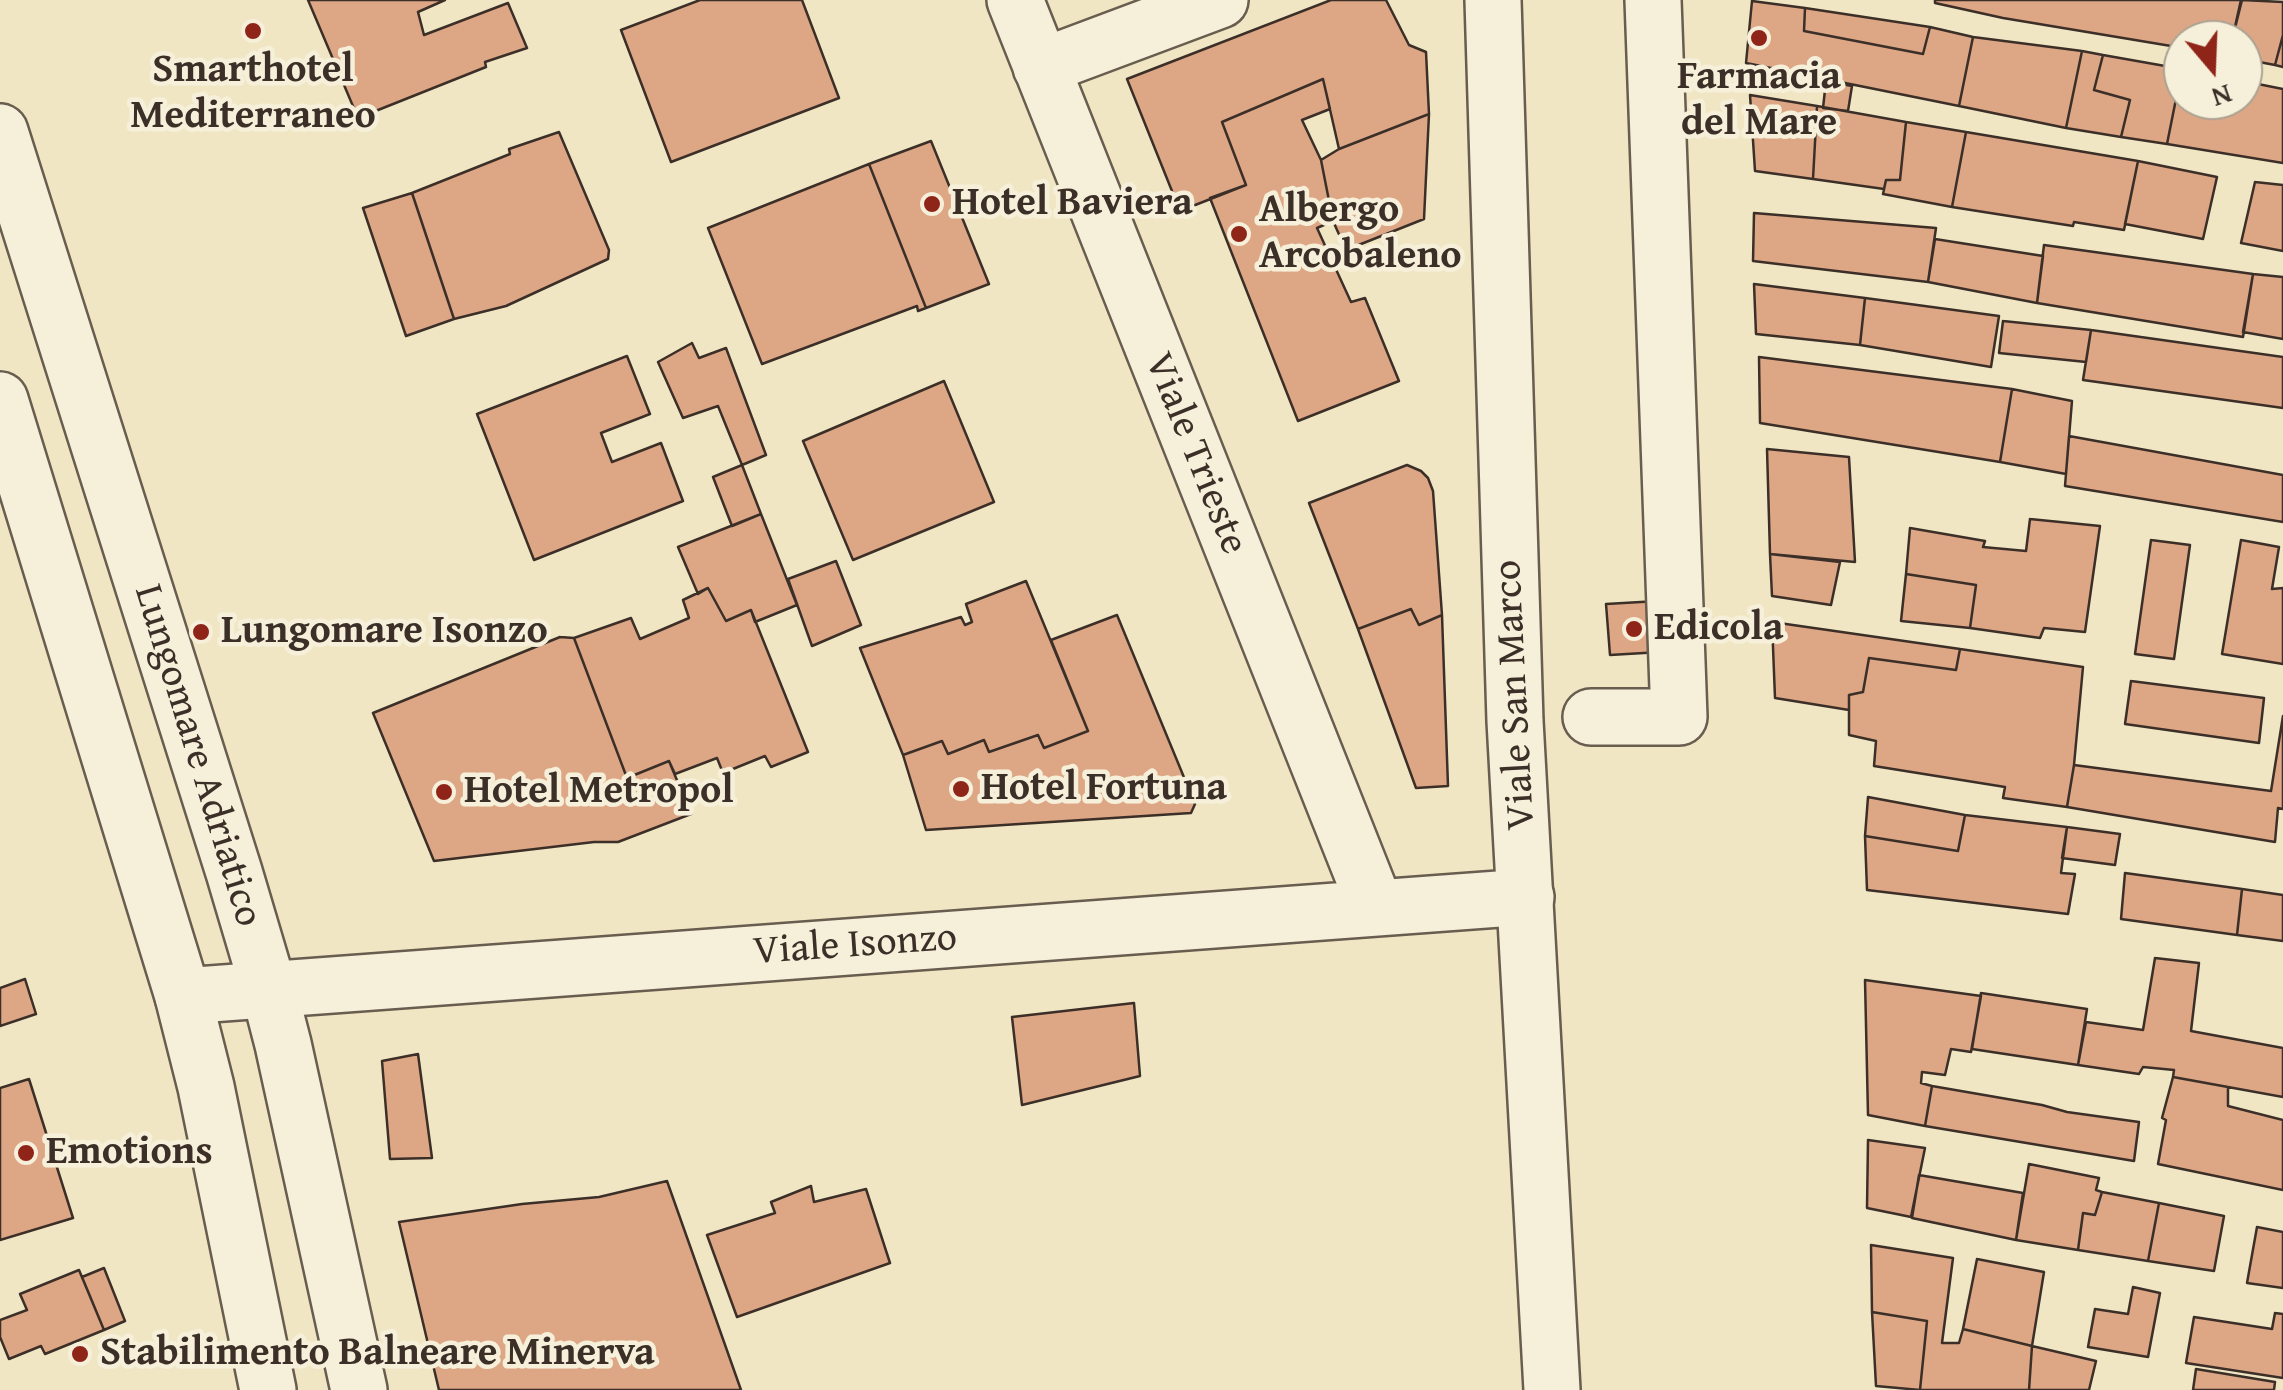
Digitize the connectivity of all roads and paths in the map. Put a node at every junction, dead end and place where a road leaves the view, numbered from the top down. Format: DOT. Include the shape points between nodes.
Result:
graph roads {
  1 [pos="1015,0"];
  2 [pos="1220,0"];
  3 [pos="1493,0"];
  4 [pos="1654,0"];
  5 [pos="1041,67"];
  6 [pos="0,132"];
  7 [pos="0,400"];
  8 [pos="1591,717"];
  9 [pos="1526,898"];
  10 [pos="1376,908"];
  11 [pos="269,990"];
  12 [pos="184,996"];
  13 [pos="268,1390"];
  14 [pos="358,1390"];
  15 [pos="1552,1390"];
  1 -- 5 [label="street, Viale Trieste"];
  2 -- 5 [label="street"];
  3 -- 9 [label="street, Viale San Marco"];
  4 -- 8 [label="street, Viale San Marco" via="1680,717"];
  5 -- 10 [label="street, Viale Trieste"];
  6 -- 11 [label="street, Lungomare Adriatico"];
  7 -- 12 [label="street, Lungomare Adriatico"];
  9 -- 10 [label="street, Viale Isonzo"];
  9 -- 15 [label="street, Viale San Marco"];
  10 -- 11 [label="street, Viale Isonzo"];
  11 -- 12 [label="street, Viale Isonzo"];
  11 -- 14 [label="street, Lungomare Adriatico"];
  12 -- 13 [label="street, Lungomare Adriatico"];
}
